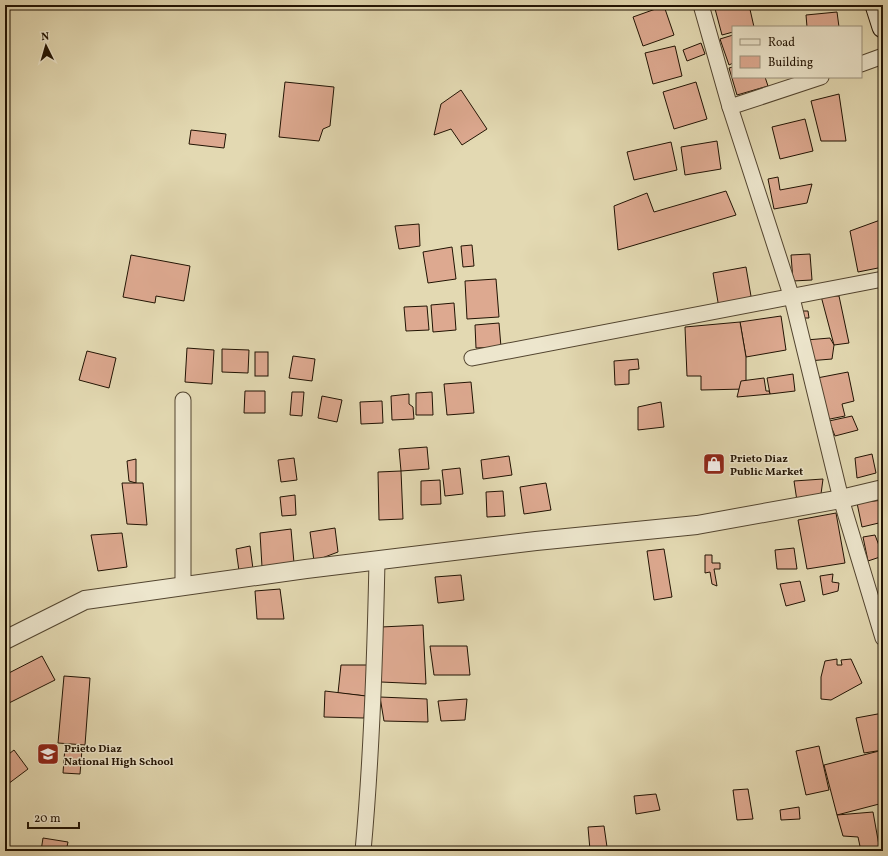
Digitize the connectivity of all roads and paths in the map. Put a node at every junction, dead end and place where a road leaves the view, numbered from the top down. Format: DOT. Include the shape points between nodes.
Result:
graph roads {
  1 [pos="701,5"];
  2 [pos="876,5"];
  3 [pos="883,27"];
  4 [pos="883,56"];
  5 [pos="862,64"];
  6 [pos="818,78"];
  7 [pos="730,108"];
  8 [pos="883,279"];
  9 [pos="792,298"];
  10 [pos="472,358"];
  11 [pos="183,400"];
  12 [pos="883,489"];
  13 [pos="841,499"];
  14 [pos="377,561"];
  15 [pos="183,585"];
  16 [pos="883,638"];
  17 [pos="5,640"];
  18 [pos="363,851"];
  1 -- 7 [label="street"];
  2 -- 3 [label="main road"];
  4 -- 5 [label="street"];
  6 -- 7 [label="street"];
  7 -- 9 [label="street"];
  8 -- 9 [label="street"];
  9 -- 10 [label="street"];
  9 -- 13 [label="street"];
  11 -- 15 [label="street"];
  12 -- 13 [label="street"];
  13 -- 14 [label="street" via="697,525 536,541"];
  13 -- 16 [label="street"];
  14 -- 15 [label="street"];
  14 -- 18 [label="street" via="375,659"];
  15 -- 17 [label="street" via="85,600"];
}
